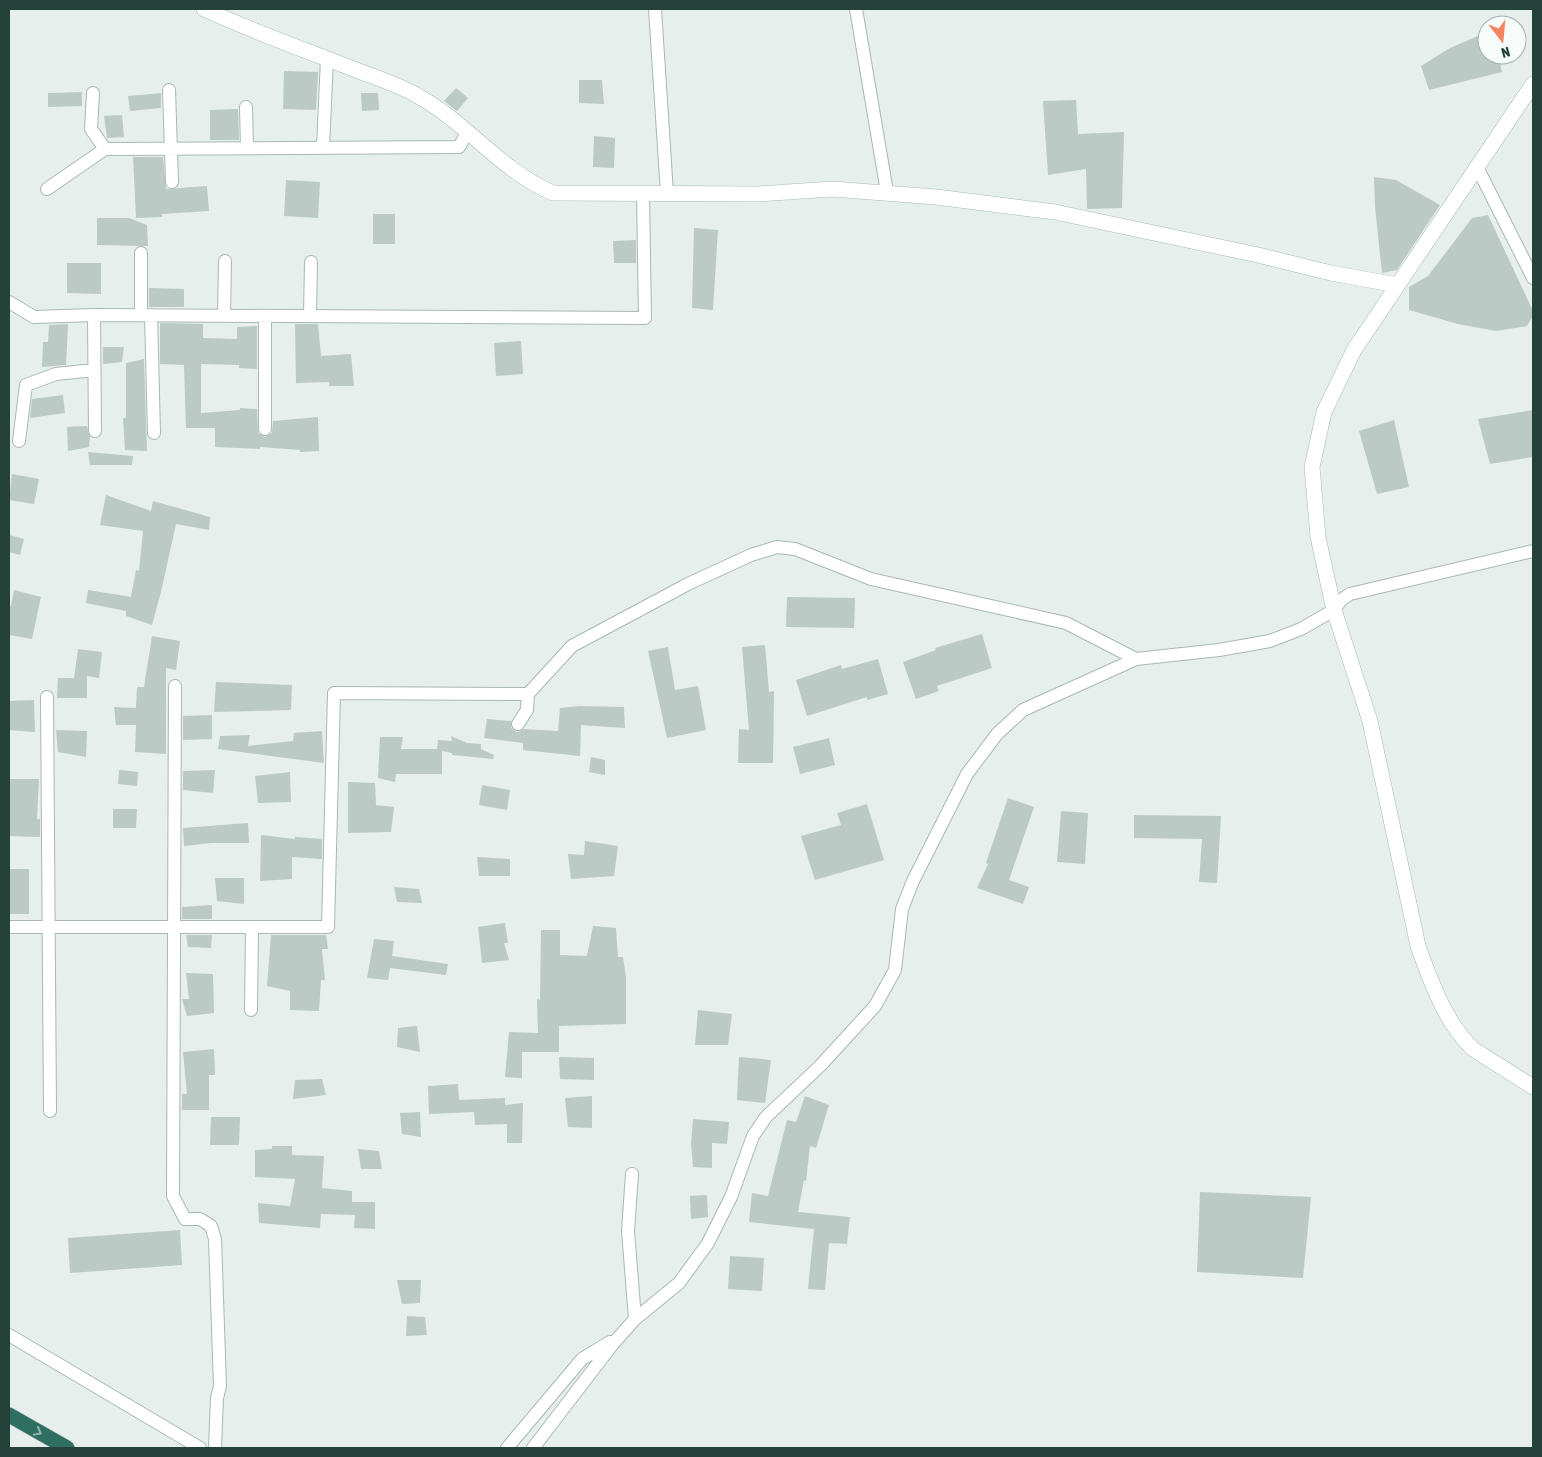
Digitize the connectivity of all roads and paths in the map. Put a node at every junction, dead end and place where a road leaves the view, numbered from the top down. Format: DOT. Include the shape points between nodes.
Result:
graph roads {
  1 [pos="204,9"];
  2 [pos="655,9"];
  3 [pos="856,9"];
  4 [pos="327,59"];
  5 [pos="1533,84"];
  6 [pos="169,90"];
  7 [pos="93,93"];
  8 [pos="246,107"];
  9 [pos="468,131"];
  10 [pos="323,147"];
  11 [pos="105,148"];
  12 [pos="170,148"];
  13 [pos="247,148"];
  14 [pos="1477,167"];
  15 [pos="172,182"];
  16 [pos="47,189"];
  17 [pos="887,192"];
  18 [pos="643,194"];
  19 [pos="667,194"];
  20 [pos="141,253"];
  21 [pos="225,261"];
  22 [pos="311,262"];
  23 [pos="1533,278"];
  24 [pos="1397,285"];
  25 [pos="9,302"];
  26 [pos="94,315"];
  27 [pos="146,315"];
  28 [pos="224,316"];
  29 [pos="265,316"];
  30 [pos="310,316"];
  31 [pos="94,370"];
  32 [pos="265,429"];
  33 [pos="95,431"];
  34 [pos="154,433"];
  35 [pos="19,441"];
  36 [pos="1533,552"];
  37 [pos="1334,610"];
  38 [pos="1136,659"];
  39 [pos="175,686"];
  40 [pos="528,694"];
  41 [pos="47,697"];
  42 [pos="518,724"];
  43 [pos="173,926"];
  44 [pos="9,927"];
  45 [pos="47,927"];
  46 [pos="252,928"];
  47 [pos="251,1010"];
  48 [pos="1533,1087"];
  49 [pos="50,1112"];
  50 [pos="632,1174"];
  51 [pos="635,1319"];
  52 [pos="9,1335"];
  53 [pos="619,1337"];
  54 [pos="9,1415"];
  55 [pos="67,1448"];
  56 [pos="200,1448"];
  57 [pos="215,1448"];
  58 [pos="507,1448"];
  59 [pos="533,1448"];
  1 -- 4 [label="street"];
  2 -- 19 [label="street"];
  3 -- 17 [label="street"];
  4 -- 9 [label="street" via="418,96"];
  4 -- 10 [label="street"];
  5 -- 14 [label="street"];
  6 -- 12 [label="street"];
  7 -- 11 [label="street" via="91,129"];
  8 -- 13 [label="street"];
  9 -- 10 [label="street" via="459,147"];
  9 -- 18 [label="street" via="515,173 553,193"];
  10 -- 13 [label="street"];
  11 -- 12 [label="street"];
  11 -- 16 [label="street"];
  12 -- 13 [label="street"];
  12 -- 15 [label="street"];
  14 -- 23 [label="street"];
  14 -- 24 [label="street"];
  17 -- 19 [label="street" via="832,189 758,194"];
  17 -- 24 [label="street" via="1054,212"];
  18 -- 19 [label="street"];
  18 -- 30 [label="street" via="645,318"];
  20 -- 27 [label="street"];
  21 -- 28 [label="street"];
  22 -- 30 [label="street"];
  24 -- 37 [label="street" via="1354,350 1324,412 1317,438 1312,468 1318,537"];
  25 -- 26 [label="street" via="34,317"];
  26 -- 27 [label="street"];
  26 -- 31 [label="street"];
  27 -- 28 [label="street"];
  27 -- 34 [label="street"];
  28 -- 29 [label="street"];
  29 -- 30 [label="street"];
  29 -- 32 [label="street"];
  31 -- 33 [label="street"];
  31 -- 35 [label="street" via="56,374 26,385"];
  36 -- 37 [label="street" via="1350,594"];
  37 -- 38 [label="street" via="1301,629 1270,640 1219,650"];
  37 -- 48 [label="street" via="1370,721 1418,946 1427,972 1465,1041"];
  38 -- 40 [label="street" via="1066,623 870,578 795,549 777,547 751,555 688,584 572,646"];
  38 -- 51 [label="street" via="1023,710 997,734 967,774 913,880 902,909 895,970 875,1006 820,1066 766,1117 753,1136 731,1197 708,1243 679,1283"];
  39 -- 43 [label="street"];
  40 -- 42 [label="street" via="527,710"];
  40 -- 46 [label="street" via="334,693 328,927"];
  41 -- 45 [label="street"];
  43 -- 45 [label="street"];
  43 -- 46 [label="street"];
  43 -- 57 [label="street" via="173,1196 185,1219 200,1219 212,1226 215,1239 220,1386 216,1398"];
  44 -- 45 [label="street"];
  45 -- 49 [label="street"];
  46 -- 47 [label="street"];
  50 -- 51 [label="street" via="628,1231"];
  51 -- 53 [label="street"];
  52 -- 56 [label="street"];
  53 -- 58 [label="street" via="582,1359"];
  53 -- 59 [label="street"];
  54 -- 55 [label="highway, one-way"];
}
